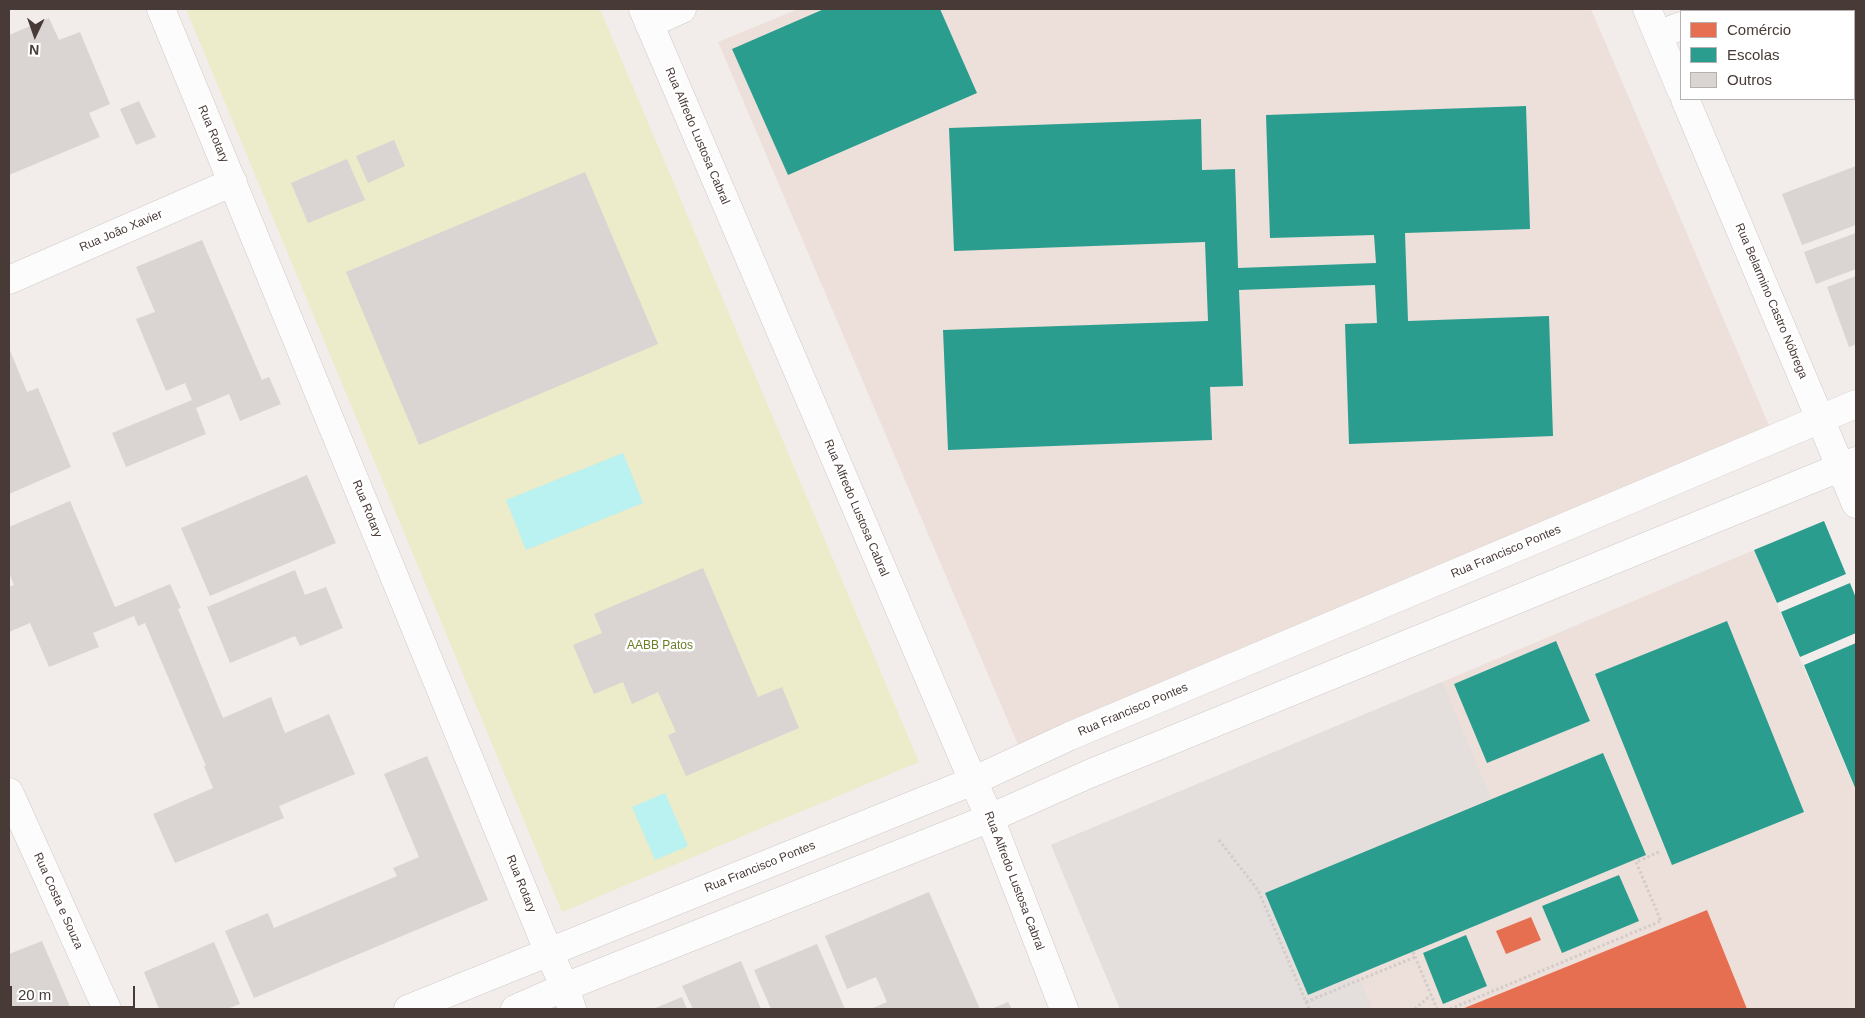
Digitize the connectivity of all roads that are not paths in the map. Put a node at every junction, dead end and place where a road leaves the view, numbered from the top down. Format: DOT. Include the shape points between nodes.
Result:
graph roads {
  1 [pos="161,9"];
  2 [pos="682,9"];
  3 [pos="1647,9"];
  4 [pos="646,16"];
  5 [pos="1670,30"];
  6 [pos="1680,85"];
  7 [pos="1685,100"];
  8 [pos="233,182"];
  9 [pos="9,280"];
  10 [pos="1856,404"];
  11 [pos="1821,419"];
  12 [pos="1848,465"];
  13 [pos="1856,504"];
  14 [pos="973,781"];
  15 [pos="9,792"];
  16 [pos="990,818"];
  17 [pos="549,953"];
  18 [pos="568,998"];
  19 [pos="107,1009"];
  20 [pos="408,1009"];
  21 [pos="515,1009"];
  22 [pos="1064,1009"];
  1 -- 8 [label="street, Rua Rotary"];
  2 -- 4 [label="street"];
  3 -- 5 [label="street"];
  4 -- 14 [label="street, Rua Alfredo Lustosa Cabral"];
  5 -- 6 [label="street"];
  7 -- 11 [label="street, Rua Belarmino Castro Nóbrega"];
  8 -- 9 [label="street, Rua João Xavier"];
  8 -- 17 [label="street, Rua Rotary"];
  10 -- 11 [label="street, Rua Francisco Pontes"];
  11 -- 12 [label="street, Rua Belarmino Castro Nóbrega"];
  11 -- 14 [label="street, Rua Francisco Pontes" via="1070,736"];
  12 -- 13 [label="street, Rua Belarmino Castro Nóbrega"];
  12 -- 16 [label="street" via="1089,774"];
  14 -- 16 [label="street, Rua Alfredo Lustosa Cabral"];
  14 -- 17 [label="street, Rua Francisco Pontes"];
  15 -- 19 [label="street, Rua Costa e Souza"];
  16 -- 18 [label="street"];
  16 -- 22 [label="street, Rua Alfredo Lustosa Cabral"];
  17 -- 18 [label="street, Rua Rotary"];
  17 -- 20 [label="street, Rua Francisco Pontes"];
  18 -- 21 [label="street"];
}
